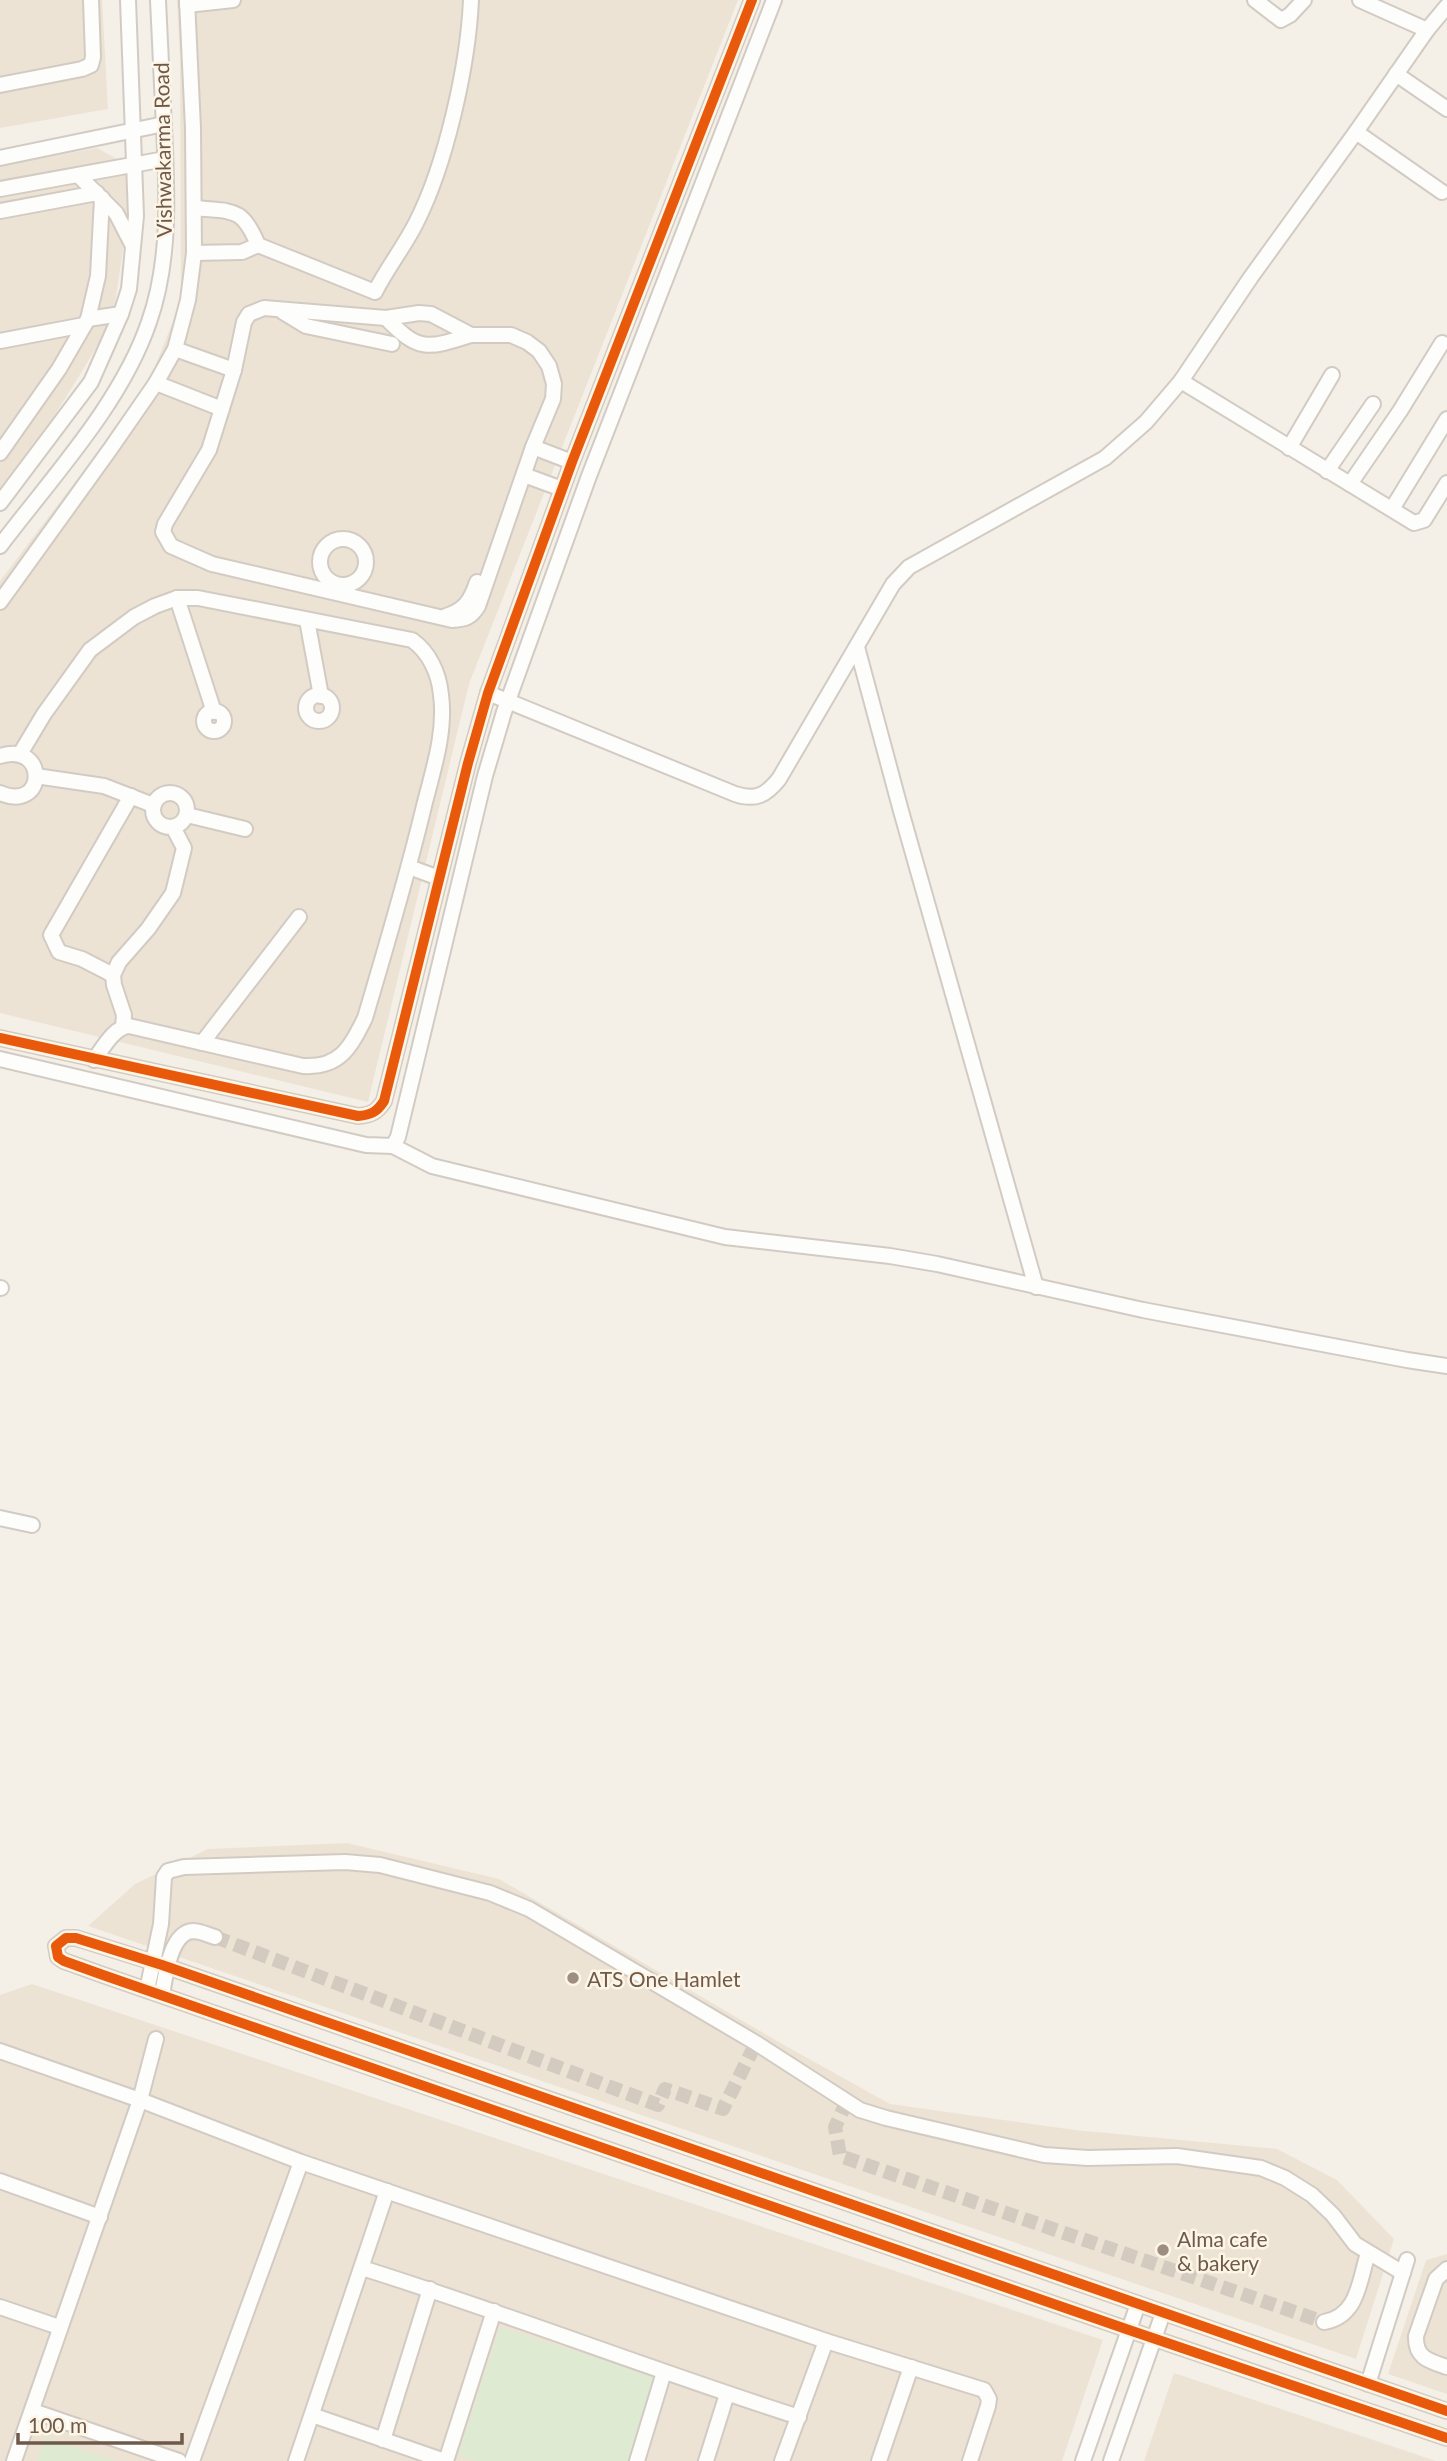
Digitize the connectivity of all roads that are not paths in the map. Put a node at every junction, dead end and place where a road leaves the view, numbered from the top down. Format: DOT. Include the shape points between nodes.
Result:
graph roads {
  1 [pos="91,0"];
  2 [pos="128,0"];
  3 [pos="158,0"];
  4 [pos="233,0"];
  5 [pos="471,0"];
  6 [pos="752,0"];
  7 [pos="774,0"];
  8 [pos="1255,0"];
  9 [pos="1304,0"];
  10 [pos="1360,0"];
  11 [pos="187,2"];
  12 [pos="1447,7"];
  13 [pos="1427,30"];
  14 [pos="1396,74"];
  15 [pos="0,85"];
  16 [pos="1447,109"];
  17 [pos="164,124"];
  18 [pos="134,130"];
  19 [pos="1356,132"];
  20 [pos="0,158"];
  21 [pos="165,159"];
  22 [pos="134,166"];
  23 [pos="78,175"];
  24 [pos="0,189"];
  25 [pos="1442,192"];
  26 [pos="99,195"];
  27 [pos="195,208"];
  28 [pos="0,211"];
  29 [pos="133,245"];
  30 [pos="258,245"];
  31 [pos="194,253"];
  32 [pos="279,310"];
  33 [pos="121,314"];
  34 [pos="386,317"];
  35 [pos="86,322"];
  36 [pos="471,335"];
  37 [pos="0,341"];
  38 [pos="1442,343"];
  39 [pos="392,344"];
  40 [pos="175,349"];
  41 [pos="234,370"];
  42 [pos="1332,375"];
  43 [pos="1181,381"];
  44 [pos="156,383"];
  45 [pos="1373,404"];
  46 [pos="222,409"];
  47 [pos="1447,419"];
  48 [pos="533,447"];
  49 [pos="1289,448"];
  50 [pos="0,453"];
  51 [pos="572,462"];
  52 [pos="1328,471"];
  53 [pos="524,475"];
  54 [pos="1447,483"];
  55 [pos="1349,484"];
  56 [pos="562,489"];
  57 [pos="0,503"];
  58 [pos="1392,509"];
  59 [pos="0,546"];
  60 [pos="486,554"];
  61 [pos="322,583"];
  62 [pos="353,590"];
  63 [pos="177,598"];
  64 [pos="0,602"];
  65 [pos="442,617"];
  66 [pos="307,620"];
  67 [pos="858,647"];
  68 [pos="488,693"];
  69 [pos="321,695"];
  70 [pos="518,705"];
  71 [pos="214,712"];
  72 [pos="20,754"];
  73 [pos="0,756"];
  74 [pos="36,776"];
  75 [pos="0,793"];
  76 [pos="131,796"];
  77 [pos="153,804"];
  78 [pos="187,815"];
  79 [pos="173,827"];
  80 [pos="245,829"];
  81 [pos="409,867"];
  82 [pos="439,878"];
  83 [pos="299,917"];
  84 [pos="113,975"];
  85 [pos="122,1027"];
  86 [pos="0,1038"];
  87 [pos="202,1043"];
  88 [pos="0,1059"];
  89 [pos="94,1060"];
  90 [pos="393,1146"];
  91 [pos="1036,1287"];
  92 [pos="1447,1366"];
  93 [pos="0,1518"];
  94 [pos="33,1525"];
  95 [pos="215,1937"];
  96 [pos="152,1962"];
  97 [pos="168,1966"];
  98 [pos="147,1990"];
  99 [pos="162,1995"];
  100 [pos="156,2039"];
  101 [pos="0,2050"];
  102 [pos="140,2100"];
  103 [pos="301,2162"];
  104 [pos="0,2181"];
  105 [pos="387,2191"];
  106 [pos="100,2217"];
  107 [pos="1368,2253"];
  108 [pos="362,2268"];
  109 [pos="1447,2269"];
  110 [pos="430,2289"];
  111 [pos="1138,2304"];
  112 [pos="0,2307"];
  113 [pos="494,2311"];
  114 [pos="1163,2313"];
  115 [pos="1324,2322"];
  116 [pos="59,2327"];
  117 [pos="1129,2330"];
  118 [pos="1154,2338"];
  119 [pos="826,2341"];
  120 [pos="911,2367"];
  121 [pos="1447,2367"];
  122 [pos="664,2372"];
  123 [pos="1368,2384"];
  124 [pos="727,2394"];
  125 [pos="33,2411"];
  126 [pos="1447,2411"];
  127 [pos="312,2415"];
  128 [pos="799,2417"];
  129 [pos="1447,2438"];
  130 [pos="383,2440"];
  131 [pos="14,2461"];
  132 [pos="179,2461"];
  133 [pos="192,2461"];
  134 [pos="296,2461"];
  135 [pos="446,2461"];
  136 [pos="636,2461"];
  137 [pos="706,2461"];
  138 [pos="782,2461"];
  139 [pos="878,2461"];
  140 [pos="970,2461"];
  141 [pos="1083,2461"];
  142 [pos="1111,2461"];
  1 -- 15 [label="street" via="91,65"];
  2 -- 18 [label="street, Vishwakarma Road"];
  3 -- 17 [label="street, Vishwakarma Road"];
  4 -- 11 [label="street"];
  5 -- 30 [label="street" via="458,94 433,181 417,221 375,292"];
  6 -- 51 [label="street"];
  7 -- 70 [label="street" via="594,463"];
  8 -- 9 [label="street" via="1281,20"];
  10 -- 13 [label="street"];
  11 -- 27 [label="street"];
  12 -- 13 [label="street"];
  13 -- 14 [label="street"];
  14 -- 16 [label="street"];
  14 -- 19 [label="street"];
  17 -- 18 [label="street"];
  17 -- 21 [label="street, Vishwakarma Road"];
  18 -- 20 [label="street"];
  18 -- 22 [label="street, Vishwakarma Road"];
  19 -- 25 [label="street"];
  19 -- 43 [label="street"];
  21 -- 22 [label="street"];
  21 -- 59 [label="street, Vishwakarma Road" via="160,281 149,322 109,403"];
  22 -- 23 [label="street"];
  22 -- 29 [label="street, Vishwakarma Road"];
  23 -- 24 [label="street"];
  23 -- 26 [label="street"];
  26 -- 28 [label="street"];
  26 -- 29 [label="street" via="116,213"];
  26 -- 35 [label="street" via="98,276"];
  27 -- 30 [label="street" via="236,212 251,227"];
  27 -- 31 [label="street"];
  29 -- 33 [label="street, Vishwakarma Road" via="129,289"];
  30 -- 31 [label="street" via="243,251"];
  31 -- 40 [label="street"];
  32 -- 34 [label="street"];
  32 -- 39 [label="street" via="306,326"];
  32 -- 41 [label="street" via="264,308 249,314"];
  33 -- 35 [label="street"];
  33 -- 57 [label="street, Vishwakarma Road" via="91,382"];
  34 -- 36 [label="street" via="430,314"];
  34 -- 36 [label="street" via="414,342 433,345"];
  35 -- 37 [label="street"];
  35 -- 50 [label="street"];
  36 -- 48 [label="street" via="510,335 539,351 549,366 553,399"];
  38 -- 55 [label="street"];
  40 -- 41 [label="street"];
  40 -- 44 [label="street"];
  41 -- 46 [label="street"];
  42 -- 49 [label="street"];
  43 -- 49 [label="street"];
  43 -- 67 [label="street" via="1146,422 1105,458 909,567 893,584"];
  44 -- 46 [label="street"];
  44 -- 64 [label="street"];
  45 -- 52 [label="street"];
  46 -- 61 [label="street" via="209,450 165,523 166,539 171,546 212,564"];
  47 -- 58 [label="street"];
  48 -- 51 [label="street"];
  48 -- 53 [label="street"];
  49 -- 52 [label="street"];
  51 -- 56 [label="street"];
  52 -- 55 [label="street"];
  53 -- 56 [label="street"];
  53 -- 65 [label="street" via="478,606 465,619"];
  54 -- 58 [label="street" via="1419,523"];
  55 -- 58 [label="street"];
  56 -- 68 [label="street"];
  60 -- 65 [label="street" via="472,596 464,607"];
  61 -- 62 [label="street"];
  61 -- 62 [label="street" via="322,552 331,542 351,540 361,547 366,559"];
  62 -- 65 [label="street"];
  63 -- 66 [label="street" via="198,598"];
  63 -- 71 [label="street"];
  63 -- 72 [label="street" via="134,617 90,650"];
  66 -- 69 [label="street"];
  66 -- 81 [label="street" via="412,640 432,664 441,693 442,721"];
  67 -- 70 [label="street" via="779,779 761,796 735,794"];
  67 -- 91 [label="street"];
  68 -- 70 [label="street"];
  68 -- 82 [label="street"];
  70 -- 90 [label="street" via="485,776"];
  72 -- 73 [label="street"];
  72 -- 74 [label="street" via="35,767"];
  74 -- 75 [label="street" via="29,792 20,797"];
  74 -- 76 [label="street" via="104,786"];
  76 -- 77 [label="street"];
  76 -- 84 [label="street" via="51,935 59,952"];
  77 -- 78 [label="street" via="164,794 176,794 185,800"];
  77 -- 79 [label="street" via="157,822"];
  78 -- 79 [label="street"];
  78 -- 80 [label="street"];
  79 -- 84 [label="street" via="184,848 173,893 118,962"];
  81 -- 82 [label="street"];
  81 -- 87 [label="street" via="365,1018 335,1061 303,1066"];
  82 -- 89 [label="street" via="384,1101 370,1115"];
  83 -- 87 [label="street"];
  84 -- 85 [label="street" via="124,1015"];
  85 -- 87 [label="street"];
  85 -- 89 [label="street"];
  86 -- 89 [label="street"];
  88 -- 90 [label="street" via="366,1145"];
  90 -- 91 [label="street" via="432,1166 714,1235 890,1256"];
  91 -- 92 [label="street"];
  93 -- 94 [label="street"];
  95 -- 97 [label="street" via="193,1931 182,1935"];
  96 -- 97 [label="street"];
  96 -- 98 [label="street"];
  96 -- 98 [label="street" via="76,1938 66,1938 56,1946 64,1962"];
  96 -- 107 [label="street" via="168,1871 345,1862 380,1865 490,1893 528,1909 860,2110 1044,2155 1177,2156 1261,2168 1312,2195"];
  97 -- 99 [label="street"];
  97 -- 111 [label="street"];
  98 -- 99 [label="street"];
  99 -- 117 [label="street"];
  100 -- 102 [label="street"];
  101 -- 102 [label="street"];
  102 -- 103 [label="street"];
  102 -- 106 [label="street"];
  103 -- 105 [label="street"];
  103 -- 133 [label="street"];
  104 -- 106 [label="street"];
  105 -- 108 [label="street"];
  105 -- 119 [label="street"];
  106 -- 116 [label="street"];
  107 -- 115 [label="street" via="1347,2313"];
  107 -- 123 [label="street" via="1405,2267"];
  108 -- 110 [label="street"];
  108 -- 127 [label="street"];
  109 -- 121 [label="street" via="1436,2279 1416,2346 1425,2360"];
  110 -- 113 [label="street"];
  110 -- 130 [label="street"];
  111 -- 114 [label="street"];
  111 -- 117 [label="street"];
  112 -- 116 [label="street"];
  113 -- 122 [label="street"];
  113 -- 135 [label="street"];
  114 -- 118 [label="street"];
  114 -- 123 [label="street"];
  116 -- 125 [label="street"];
  117 -- 118 [label="street"];
  117 -- 141 [label="street"];
  118 -- 129 [label="street"];
  118 -- 142 [label="street"];
  119 -- 120 [label="street"];
  119 -- 128 [label="street"];
  120 -- 139 [label="street"];
  120 -- 140 [label="street" via="988,2394"];
  122 -- 124 [label="street"];
  122 -- 136 [label="street"];
  123 -- 126 [label="street"];
  124 -- 128 [label="street"];
  124 -- 137 [label="street"];
  125 -- 131 [label="street"];
  125 -- 132 [label="street"];
  127 -- 130 [label="street"];
  127 -- 134 [label="street"];
  128 -- 138 [label="street"];
  130 -- 135 [label="street"];
}
